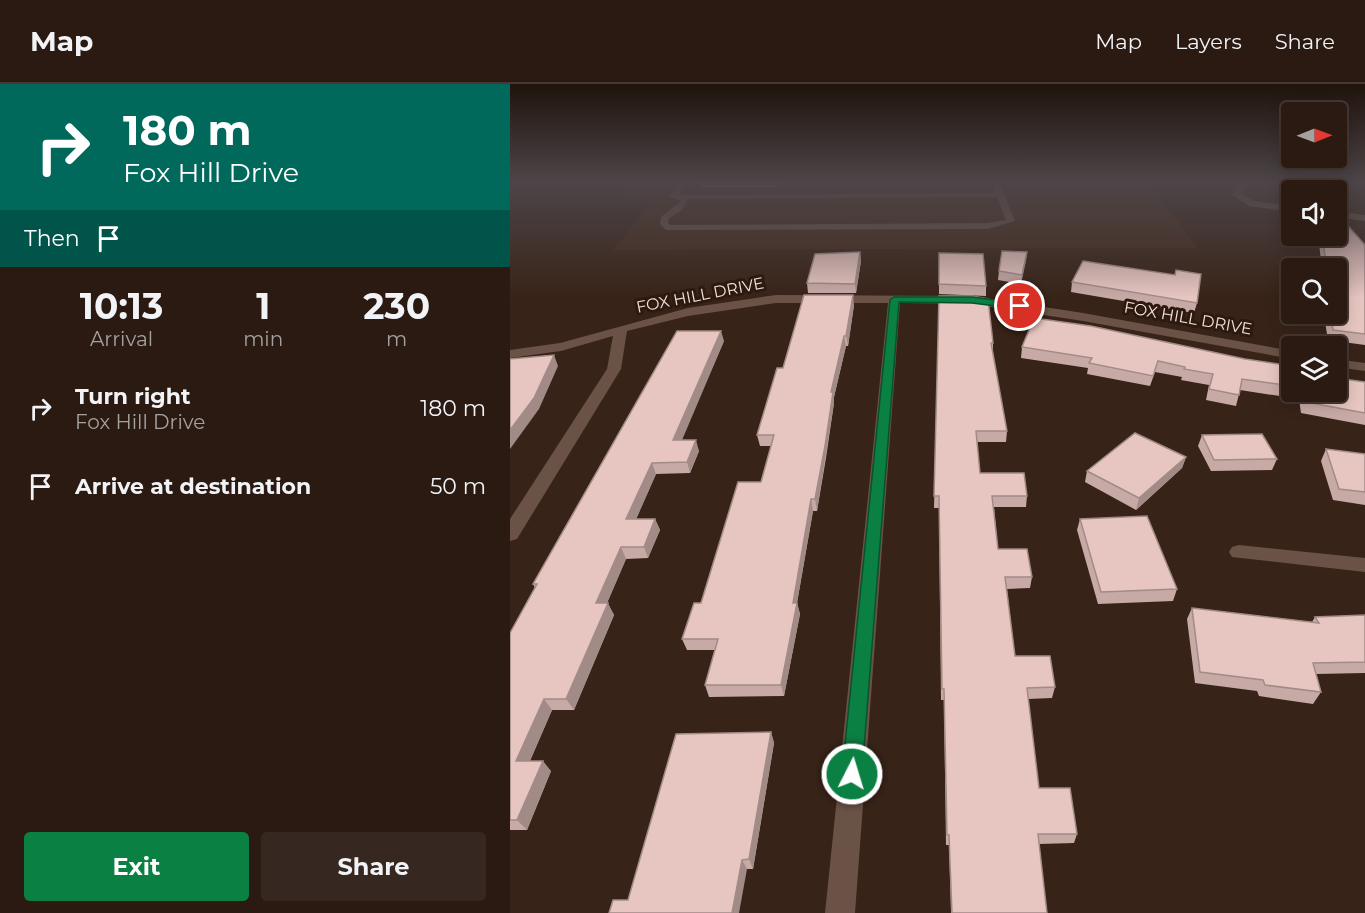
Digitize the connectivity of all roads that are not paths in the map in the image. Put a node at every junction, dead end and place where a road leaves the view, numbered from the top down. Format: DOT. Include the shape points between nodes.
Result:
graph roads {
  1 [pos="664,221"];
  2 [pos="1011,221"];
  3 [pos="894,300"];
  4 [pos="621,329"];
  5 [pos="1281,353"];
  6 [pos="510,354"];
  7 [pos="1347,365"];
  8 [pos="1365,368"];
  9 [pos="510,534"];
  10 [pos="1239,552"];
  11 [pos="1365,565"];
  12 [pos="840,913"];
  1 -- 2 [label="lane" via="669,228 988,226"];
  3 -- 4 [label="street, FOX HILL DRIVE" via="746,302"];
  3 -- 5 [label="street, FOX HILL DRIVE" via="1000,303"];
  3 -- 12 [label="street"];
  4 -- 6 [label="street, FOX HILL DRIVE" via="561,347"];
  4 -- 9 [label="street" via="614,369"];
  7 -- 8 [label="street"];
  10 -- 11 [label="street"];
}
